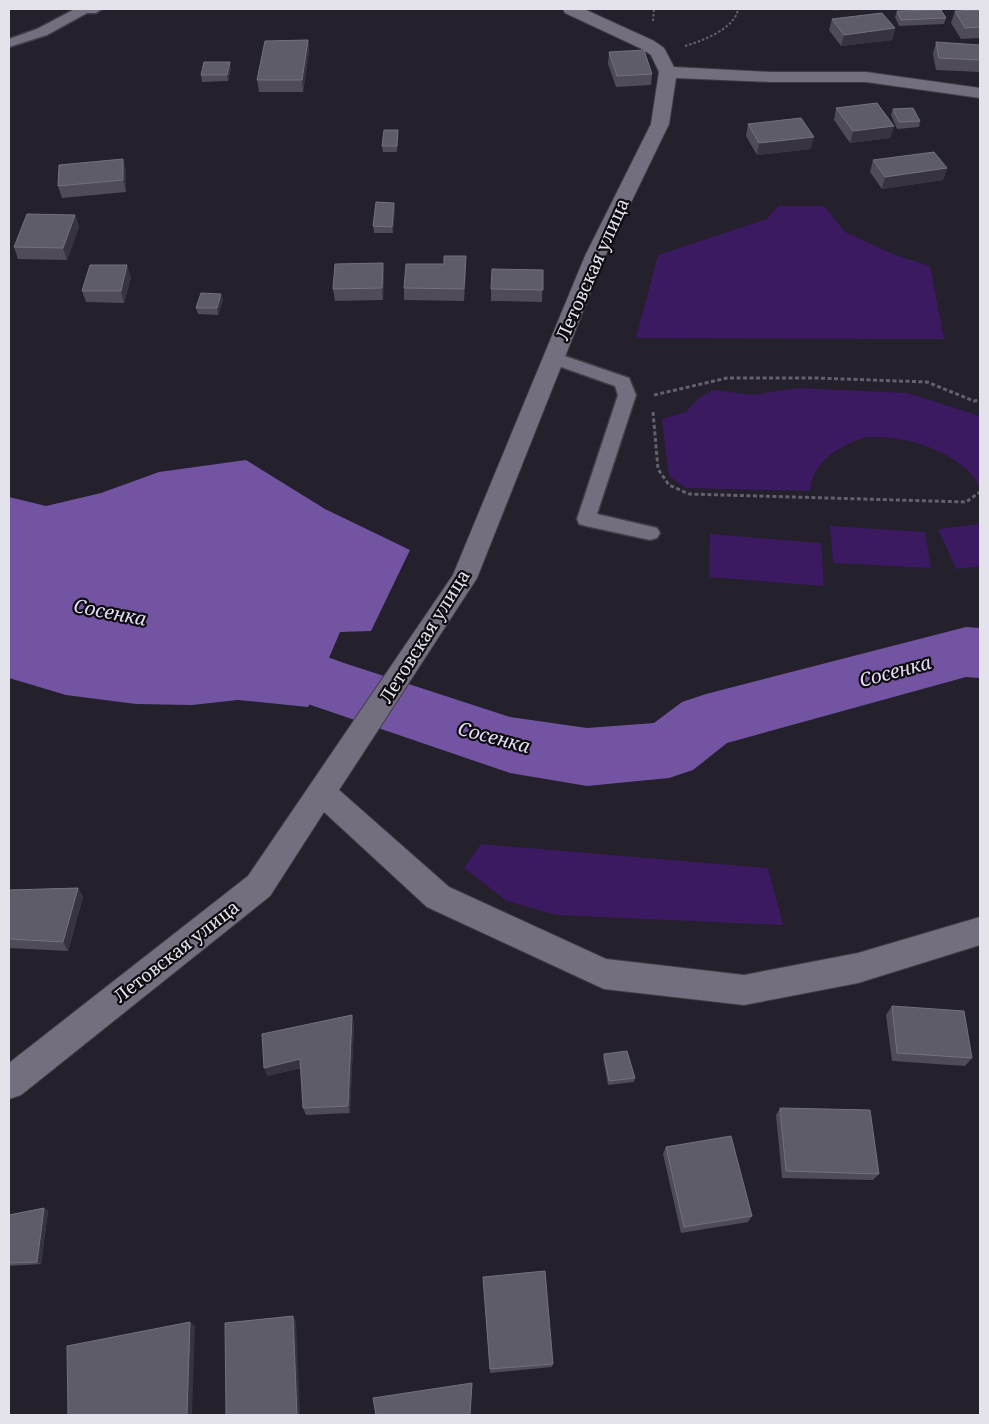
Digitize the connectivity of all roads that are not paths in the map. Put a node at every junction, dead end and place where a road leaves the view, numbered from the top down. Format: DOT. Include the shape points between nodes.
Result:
graph roads {
  1 [pos="96,9"];
  2 [pos="571,9"];
  3 [pos="9,43"];
  4 [pos="668,72"];
  5 [pos="980,93"];
  6 [pos="554,358"];
  7 [pos="650,533"];
  8 [pos="323,793"];
  9 [pos="980,931"];
  10 [pos="9,1083"];
  1 -- 3 [label="lane" via="84,9 42,32"];
  2 -- 4 [label="street" via="648,45 658,52"];
  4 -- 5 [label="street" via="866,77"];
  4 -- 6 [label="street, Летовская улица" via="660,124 595,256"];
  6 -- 7 [label="lane" via="623,382 627,395 586,519"];
  6 -- 8 [label="street, Летовская улица" via="464,578"];
  8 -- 9 [label="street" via="438,897 604,974 744,990 858,968"];
  8 -- 10 [label="street, Летовская улица" via="259,886"];
}
